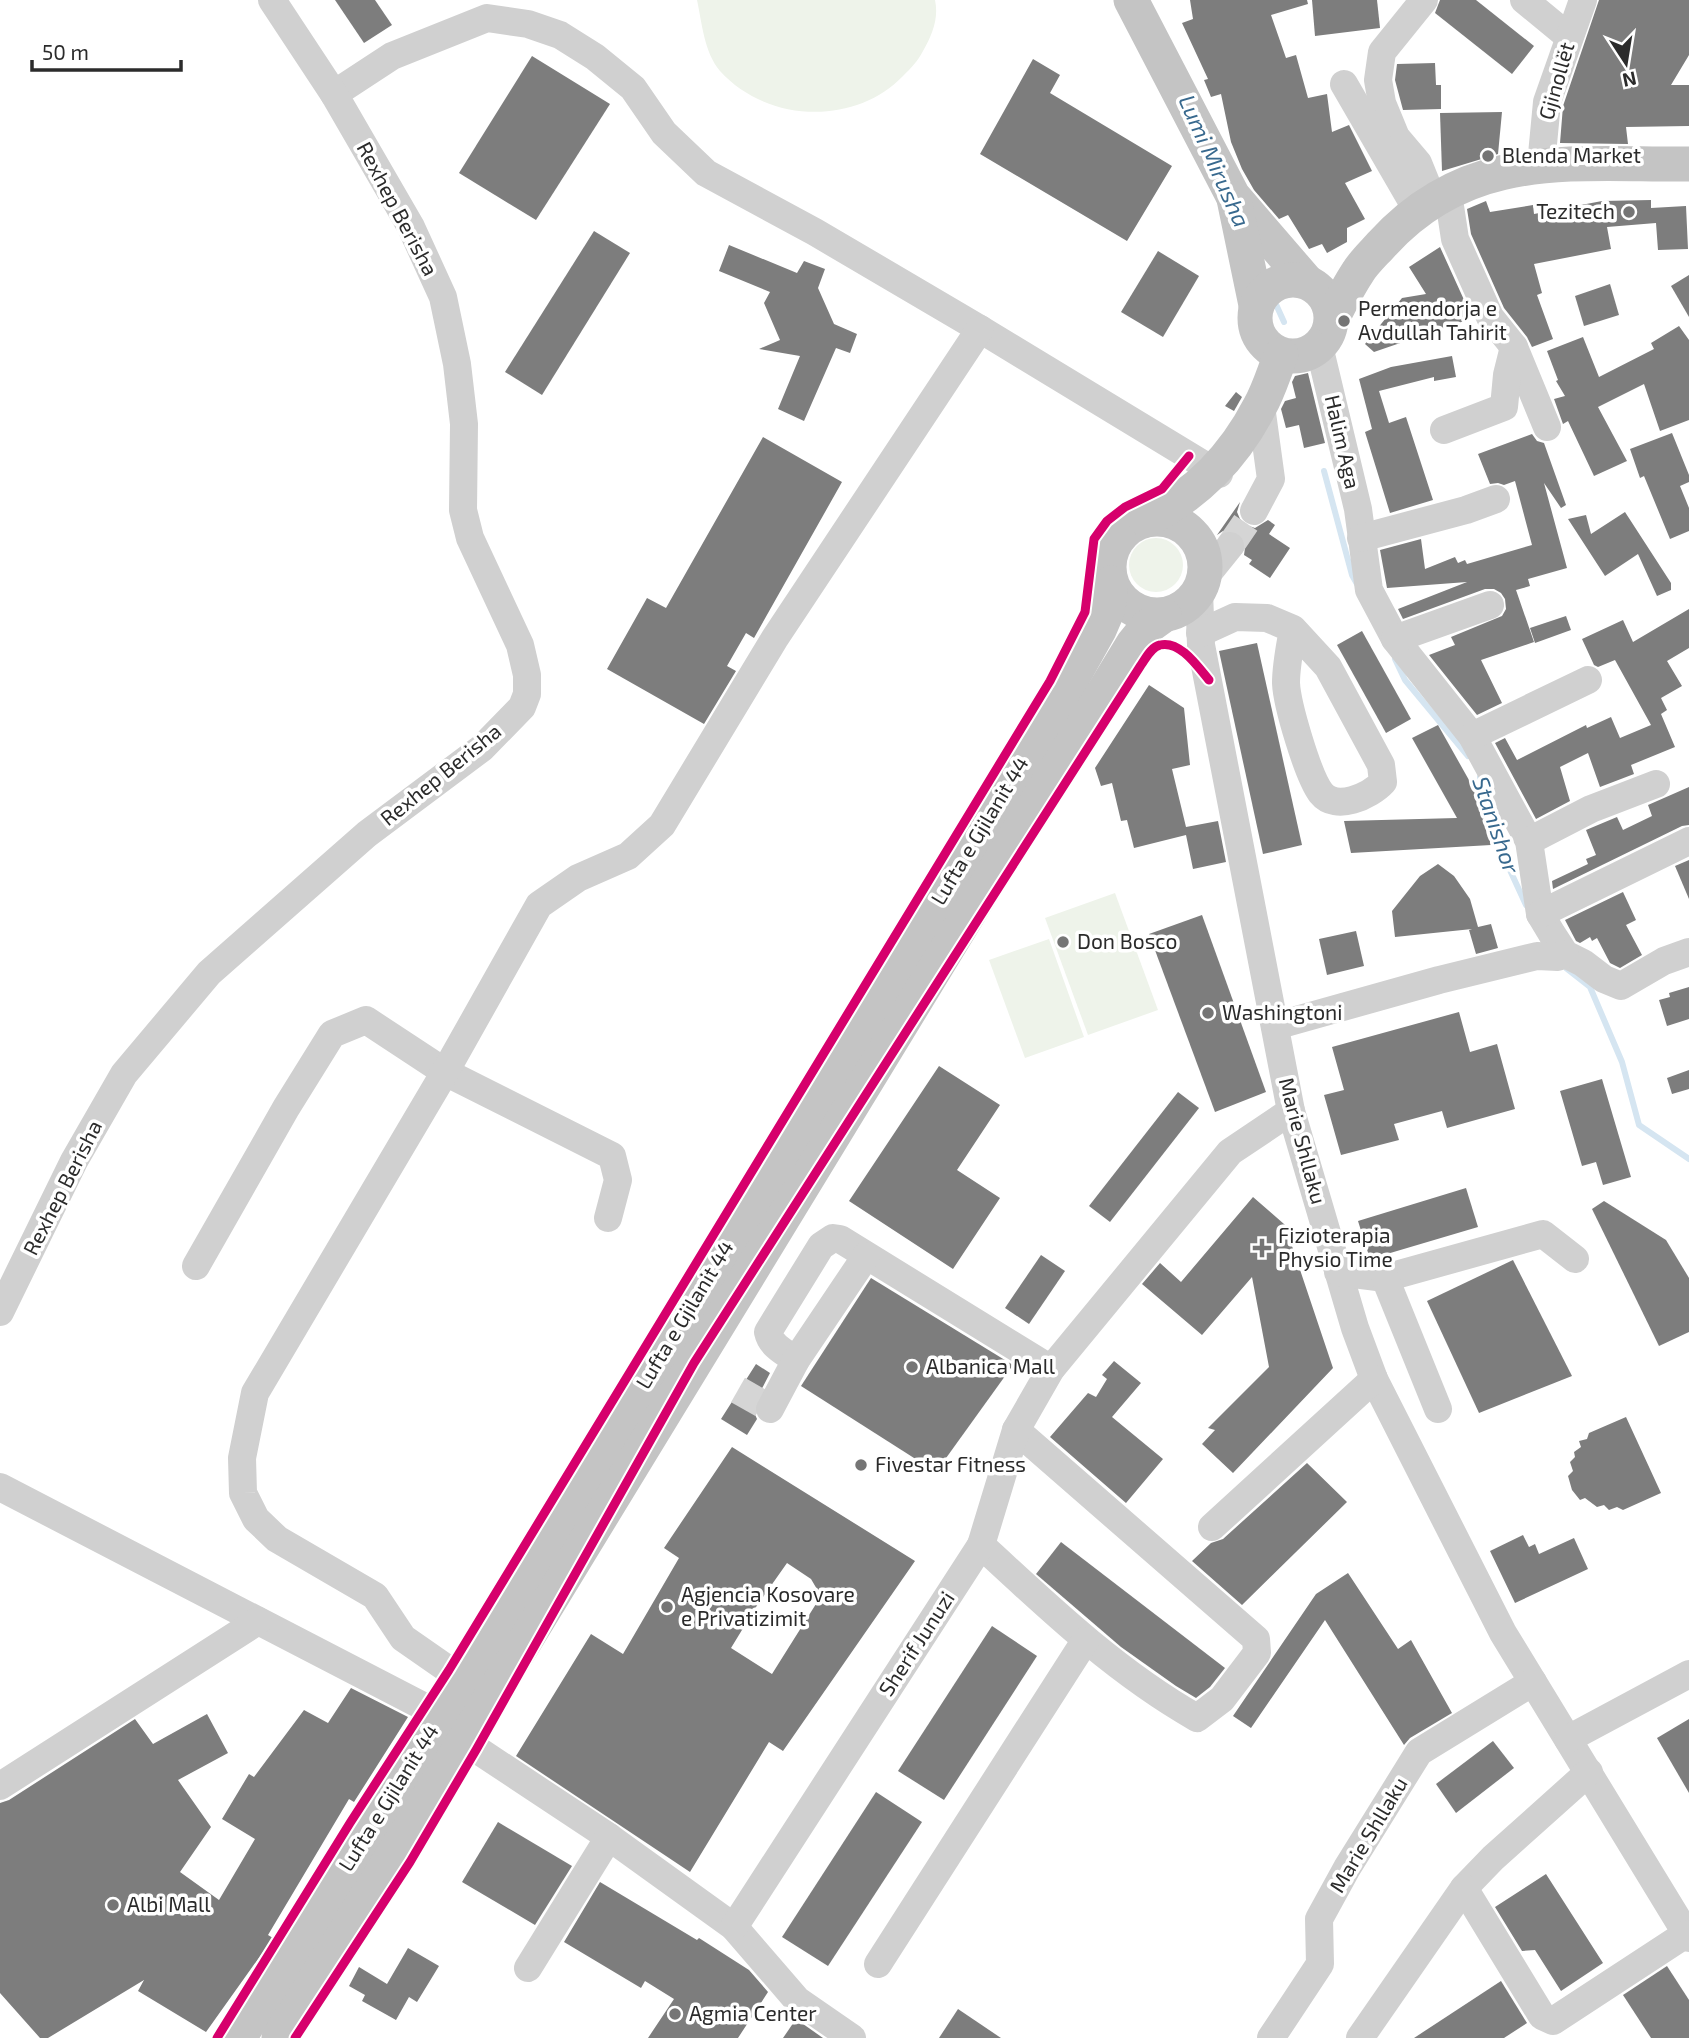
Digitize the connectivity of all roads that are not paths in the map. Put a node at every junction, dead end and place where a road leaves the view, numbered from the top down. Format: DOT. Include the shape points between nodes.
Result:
graph roads {
  1 [pos="272,0"];
  2 [pos="1131,0"];
  3 [pos="1424,0"];
  4 [pos="1524,0"];
  5 [pos="1583,0"];
  6 [pos="1569,37"];
  7 [pos="1344,84"];
  8 [pos="334,94"];
  9 [pos="1689,164"];
  10 [pos="1541,165"];
  11 [pos="1233,196"];
  12 [pos="1433,201"];
  13 [pos="1358,271"];
  14 [pos="1312,285"];
  15 [pos="1256,305"];
  16 [pos="980,329"];
  17 [pos="1325,333"];
  18 [pos="1514,347"];
  19 [pos="1281,355"];
  20 [pos="1261,406"];
  21 [pos="1547,427"];
  22 [pos="1444,430"];
  23 [pos="1219,470"];
  24 [pos="1496,499"];
  25 [pos="1254,511"];
  26 [pos="1146,520"];
  27 [pos="1361,538"];
  28 [pos="1209,566"];
  29 [pos="1111,583"];
  30 [pos="1490,605"];
  31 [pos="1167,614"];
  32 [pos="1293,629"];
  33 [pos="1200,639"];
  34 [pos="1395,639"];
  35 [pos="1588,680"];
  36 [pos="1472,736"];
  37 [pos="1657,784"];
  38 [pos="1529,841"];
  39 [pos="1689,841"];
  40 [pos="1540,914"];
  41 [pos="1689,952"];
  42 [pos="1553,956"];
  43 [pos="1275,1026"];
  44 [pos="445,1072"];
  45 [pos="1291,1111"];
  46 [pos="608,1218"];
  47 [pos="866,1256"];
  48 [pos="1575,1259"];
  49 [pos="196,1266"];
  50 [pos="1338,1272"];
  51 [pos="1385,1278"];
  52 [pos="0,1312"];
  53 [pos="796,1360"];
  54 [pos="1051,1369"];
  55 [pos="1374,1379"];
  56 [pos="770,1409"];
  57 [pos="1438,1409"];
  58 [pos="1016,1430"];
  59 [pos="0,1487"];
  60 [pos="1212,1527"];
  61 [pos="981,1545"];
  62 [pos="258,1621"];
  63 [pos="1085,1641"];
  64 [pos="1689,1674"];
  65 [pos="1533,1682"];
  66 [pos="460,1684"];
  67 [pos="440,1716"];
  68 [pos="1568,1739"];
  69 [pos="464,1741"];
  70 [pos="1589,1772"];
  71 [pos="0,1786"];
  72 [pos="609,1837"];
  73 [pos="1464,1888"];
  74 [pos="734,1927"];
  75 [pos="1688,1936"];
  76 [pos="878,1964"];
  77 [pos="528,1968"];
  78 [pos="239,2038"];
  79 [pos="279,2038"];
  80 [pos="852,2038"];
  81 [pos="1271,2038"];
  82 [pos="1360,2038"];
  1 -- 8 [label="street, Rexhep Berisha"];
  2 -- 11 [label="main road"];
  3 -- 12 [label="street" via="1382,52 1378,80 1396,136 1418,163"];
  4 -- 6 [label="street"];
  5 -- 6 [label="street, Gjinollët"];
  6 -- 10 [label="street, Gjinollët" via="1546,103"];
  7 -- 12 [label="street"];
  8 -- 16 [label="street" via="392,56 487,18 560,35 633,88 664,133 706,173"];
  8 -- 52 [label="street, Rexhep Berisha" via="411,226 443,297 464,424 463,510 470,538 520,645 527,694 522,707 482,748 368,834 209,973 124,1074 74,1161"];
  9 -- 10 [label="main road"];
  10 -- 12 [label="main road" via="1497,173"];
  11 -- 14 [label="main road"];
  11 -- 15 [label="main road"];
  12 -- 13 [label="main road" via="1399,226"];
  12 -- 18 [label="street" via="1490,317"];
  13 -- 14 [label="main road"];
  13 -- 17 [label="main road"];
  14 -- 15 [label="main road" via="1294,279 1282,281"];
  14 -- 17 [label="main road" via="1325,296"];
  15 -- 19 [label="main road" via="1256,329 1269,349"];
  16 -- 23 [label="street"];
  16 -- 44 [label="street" via="775,638 663,825 628,856 578,878 539,905"];
  17 -- 19 [label="main road" via="1304,355"];
  17 -- 27 [label="street, Halim Aga"];
  18 -- 21 [label="street"];
  18 -- 22 [label="street" via="1504,407"];
  19 -- 20 [label="main road"];
  20 -- 23 [label="main road"];
  20 -- 25 [label="street" via="1271,479"];
  23 -- 26 [label="main road" via="1191,494"];
  23 -- 28 [label="main road" via="1206,514"];
  24 -- 27 [label="street"];
  26 -- 28 [label="main road" via="1185,527 1195,536"];
  26 -- 29 [label="main road" via="1119,537 1111,551"];
  27 -- 34 [label="street, Halim Aga" via="1369,590"];
  28 -- 31 [label="main road" via="1182,609"];
  28 -- 33 [label="street, Marie Shllaku"];
  29 -- 31 [label="main road" via="1132,608 1147,615"];
  29 -- 66 [label="main road, Lufta e Gjilanit 44" via="1108,609 1065,691"];
  30 -- 34 [label="street"];
  31 -- 33 [label="street"];
  31 -- 69 [label="main road, Lufta e Gjilanit 44" via="1133,644"];
  32 -- 32 [label="street" via="1328,667 1381,765 1383,782 1374,792 1334,802 1322,794 1312,775 1286,683"];
  32 -- 33 [label="street" via="1267,618 1235,617"];
  33 -- 43 [label="street, Marie Shllaku"];
  34 -- 36 [label="street, Halim Aga"];
  35 -- 36 [label="street"];
  36 -- 38 [label="street, Halim Aga"];
  37 -- 38 [label="street" via="1591,809"];
  38 -- 40 [label="street, Halim Aga"];
  39 -- 40 [label="street"];
  40 -- 42 [label="street, Halim Aga"];
  41 -- 42 [label="street, Halim Aga" via="1621,986"];
  42 -- 43 [label="street" via="1439,980"];
  43 -- 45 [label="street, Marie Shllaku"];
  44 -- 46 [label="street" via="612,1156 618,1180"];
  44 -- 49 [label="street" via="366,1020 332,1034"];
  44 -- 66 [label="street" via="255,1393 242,1458 243,1493 256,1519 277,1539 375,1596 403,1638 449,1670"];
  45 -- 50 [label="street, Marie Shllaku"];
  45 -- 54 [label="street, Sherif Junuzi" via="1230,1152"];
  47 -- 53 [label="street"];
  47 -- 53 [label="street" via="840,1239 821,1246 768,1332 775,1346"];
  47 -- 54 [label="street"];
  48 -- 51 [label="street" via="1543,1234"];
  50 -- 51 [label="street"];
  50 -- 55 [label="street, Marie Shllaku"];
  51 -- 57 [label="street"];
  53 -- 56 [label="street"];
  54 -- 58 [label="street, Sherif Junuzi"];
  55 -- 60 [label="street"];
  55 -- 65 [label="street, Marie Shllaku" via="1503,1633"];
  58 -- 61 [label="street, Sherif Junuzi"];
  58 -- 63 [label="street" via="1256,1639 1257,1653 1222,1699 1196,1718"];
  59 -- 62 [label="street"];
  61 -- 63 [label="street"];
  61 -- 74 [label="street, Sherif Junuzi"];
  62 -- 67 [label="street"];
  62 -- 71 [label="street"];
  63 -- 76 [label="street"];
  64 -- 68 [label="street"];
  65 -- 68 [label="street, Marie Shllaku"];
  65 -- 81 [label="street, Marie Shllaku" via="1419,1752 1319,1919 1320,1964"];
  66 -- 67 [label="main road, Lufta e Gjilanit 44"];
  67 -- 78 [label="main road, Lufta e Gjilanit 44"];
  68 -- 70 [label="street, Marie Shllaku"];
  69 -- 72 [label="street"];
  69 -- 79 [label="main road, Lufta e Gjilanit 44"];
  70 -- 73 [label="street"];
  70 -- 75 [label="street, Marie Shllaku"];
  72 -- 74 [label="street"];
  72 -- 77 [label="street"];
  73 -- 75 [label="street" via="1548,2020"];
  73 -- 82 [label="street"];
  74 -- 80 [label="street" via="797,2000"];
}
